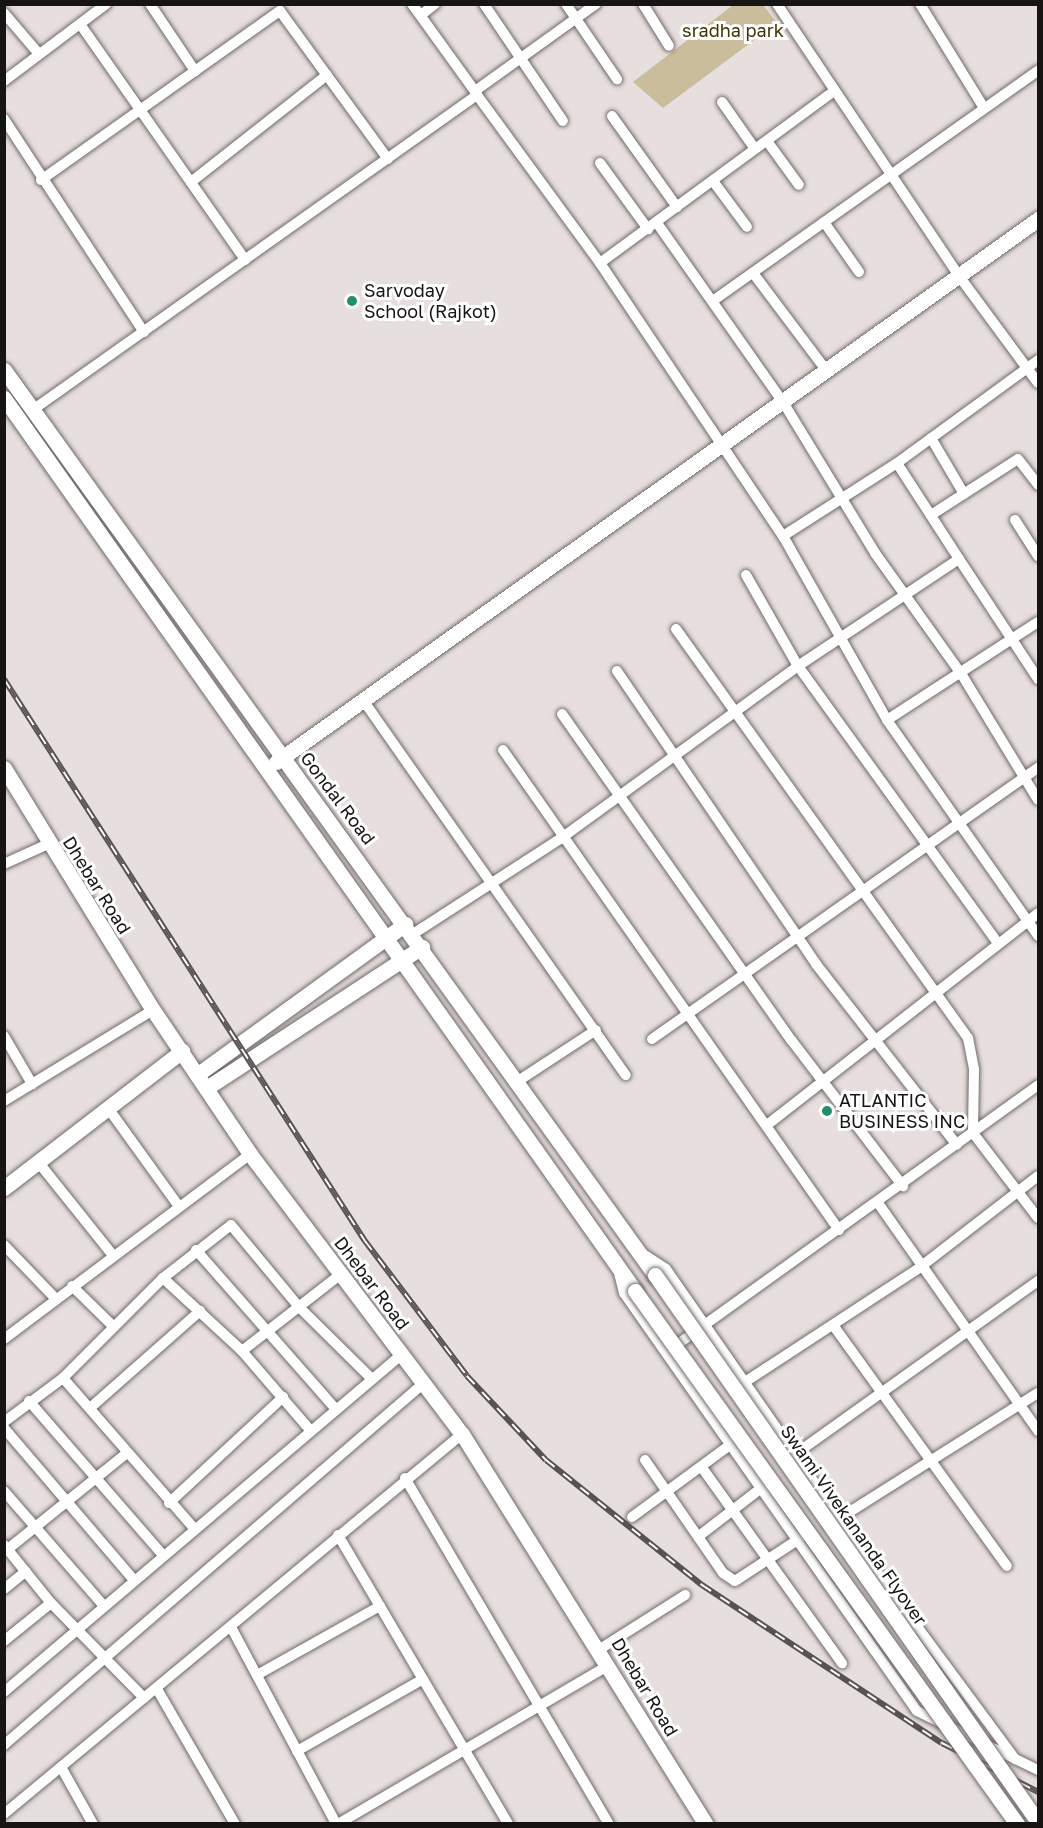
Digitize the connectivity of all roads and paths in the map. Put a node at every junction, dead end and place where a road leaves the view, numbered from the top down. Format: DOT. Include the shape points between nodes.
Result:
graph roads {
  1 [pos="106,4"];
  2 [pos="150,4"];
  3 [pos="412,4"];
  4 [pos="435,4"];
  5 [pos="484,4"];
  6 [pos="567,4"];
  7 [pos="596,4"];
  8 [pos="643,4"];
  9 [pos="777,4"];
  10 [pos="920,4"];
  11 [pos="285,8"];
  12 [pos="4,13"];
  13 [pos="422,15"];
  14 [pos="577,19"];
  15 [pos="80,24"];
  16 [pos="669,46"];
  17 [pos="38,53"];
  18 [pos="523,59"];
  19 [pos="195,70"];
  20 [pos="1038,71"];
  21 [pos="327,75"];
  22 [pos="616,79"];
  23 [pos="4,81"];
  24 [pos="834,91"];
  25 [pos="476,93"];
  26 [pos="722,102"];
  27 [pos="141,108"];
  28 [pos="984,108"];
  29 [pos="612,116"];
  30 [pos="4,119"];
  31 [pos="563,121"];
  32 [pos="767,141"];
  33 [pos="755,149"];
  34 [pos="388,159"];
  35 [pos="600,163"];
  36 [pos="891,175"];
  37 [pos="41,180"];
  38 [pos="713,181"];
  39 [pos="191,182"];
  40 [pos="799,185"];
  41 [pos="677,207"];
  42 [pos="1038,219"];
  43 [pos="824,222"];
  44 [pos="652,226"];
  45 [pos="747,227"];
  46 [pos="245,260"];
  47 [pos="600,263"];
  48 [pos="859,272"];
  49 [pos="753,273"];
  50 [pos="959,276"];
  51 [pos="714,300"];
  52 [pos="144,332"];
  53 [pos="1038,360"];
  54 [pos="1027,367"];
  55 [pos="4,370"];
  56 [pos="826,370"];
  57 [pos="1038,382"];
  58 [pos="4,398"];
  59 [pos="783,402"];
  60 [pos="34,409"];
  61 [pos="931,438"];
  62 [pos="721,446"];
  63 [pos="897,463"];
  64 [pos="1038,485"];
  65 [pos="964,494"];
  66 [pos="840,495"];
  67 [pos="931,515"];
  68 [pos="1015,520"];
  69 [pos="783,536"];
  70 [pos="1038,556"];
  71 [pos="959,559"];
  72 [pos="746,575"];
  73 [pos="907,596"];
  74 [pos="1038,622"];
  75 [pos="676,629"];
  76 [pos="1013,639"];
  77 [pos="840,643"];
  78 [pos="798,666"];
  79 [pos="617,671"];
  80 [pos="962,675"];
  81 [pos="1038,679"];
  82 [pos="363,700"];
  83 [pos="562,714"];
  84 [pos="738,714"];
  85 [pos="886,720"];
  86 [pos="503,750"];
  87 [pos="677,755"];
  88 [pos="283,757"];
  89 [pos="4,768"];
  90 [pos="1038,768"];
  91 [pos="266,769"];
  92 [pos="1024,778"];
  93 [pos="620,797"];
  94 [pos="1038,800"];
  95 [pos="960,824"];
  96 [pos="560,839"];
  97 [pos="48,844"];
  98 [pos="926,848"];
  99 [pos="4,864"];
  100 [pos="492,883"];
  101 [pos="865,892"];
  102 [pos="1038,913"];
  103 [pos="1027,922"];
  104 [pos="414,935"];
  105 [pos="1038,936"];
  106 [pos="387,939"];
  107 [pos="800,939"];
  108 [pos="998,943"];
  109 [pos="403,963"];
  110 [pos="748,975"];
  111 [pos="934,994"];
  112 [pos="153,1010"];
  113 [pos="687,1017"];
  114 [pos="597,1030"];
  115 [pos="4,1035"];
  116 [pos="652,1039"];
  117 [pos="877,1039"];
  118 [pos="182,1051"];
  119 [pos="198,1074"];
  120 [pos="626,1075"];
  121 [pos="518,1081"];
  122 [pos="821,1081"];
  123 [pos="32,1084"];
  124 [pos="1038,1085"];
  125 [pos="207,1087"];
  126 [pos="4,1101"];
  127 [pos="108,1108"];
  128 [pos="767,1125"];
  129 [pos="973,1133"];
  130 [pos="957,1145"];
  131 [pos="250,1154"];
  132 [pos="39,1163"];
  133 [pos="1038,1176"];
  134 [pos="903,1186"];
  135 [pos="4,1188"];
  136 [pos="1019,1191"];
  137 [pos="878,1203"];
  138 [pos="178,1204"];
  139 [pos="1038,1218"];
  140 [pos="839,1230"];
  141 [pos="4,1245"];
  142 [pos="196,1250"];
  143 [pos="637,1250"];
  144 [pos="112,1254"];
  145 [pos="616,1264"];
  146 [pos="919,1268"];
  147 [pos="341,1274"];
  148 [pos="163,1278"];
  149 [pos="1038,1281"];
  150 [pos="72,1286"];
  151 [pos="56,1299"];
  152 [pos="299,1307"];
  153 [pos="200,1311"];
  154 [pos="704,1325"];
  155 [pos="832,1325"];
  156 [pos="113,1326"];
  157 [pos="970,1330"];
  158 [pos="267,1332"];
  159 [pos="4,1339"];
  160 [pos="242,1351"];
  161 [pos="667,1352"];
  162 [pos="401,1355"];
  163 [pos="63,1378"];
  164 [pos="372,1378"];
  165 [pos="745,1382"];
  166 [pos="424,1383"];
  167 [pos="884,1393"];
  168 [pos="1038,1393"];
  169 [pos="283,1397"];
  170 [pos="29,1401"];
  171 [pos="1020,1406"];
  172 [pos="90,1408"];
  173 [pos="335,1408"];
  174 [pos="4,1422"];
  175 [pos="4,1428"];
  176 [pos="310,1430"];
  177 [pos="1038,1431"];
  178 [pos="462,1434"];
  179 [pos="734,1442"];
  180 [pos="127,1453"];
  181 [pos="794,1455"];
  182 [pos="645,1460"];
  183 [pos="934,1464"];
  184 [pos="703,1469"];
  185 [pos="96,1478"];
  186 [pos="405,1478"];
  187 [pos="764,1486"];
  188 [pos="4,1491"];
  189 [pos="668,1493"];
  190 [pos="169,1503"];
  191 [pos="64,1504"];
  192 [pos="735,1511"];
  193 [pos="632,1517"];
  194 [pos="840,1518"];
  195 [pos="35,1528"];
  196 [pos="194,1528"];
  197 [pos="338,1535"];
  198 [pos="699,1536"];
  199 [pos="799,1539"];
  200 [pos="6,1547"];
  201 [pos="163,1555"];
  202 [pos="766,1558"];
  203 [pos="1007,1566"];
  204 [pos="26,1571"];
  205 [pos="133,1579"];
  206 [pos="4,1589"];
  207 [pos="685,1595"];
  208 [pos="51,1603"];
  209 [pos="104,1606"];
  210 [pos="380,1606"];
  211 [pos="231,1628"];
  212 [pos="76,1630"];
  213 [pos="4,1641"];
  214 [pos="600,1649"];
  215 [pos="103,1658"];
  216 [pos="842,1663"];
  217 [pos="609,1665"];
  218 [pos="257,1675"];
  219 [pos="423,1679"];
  220 [pos="157,1689"];
  221 [pos="4,1692"];
  222 [pos="144,1698"];
  223 [pos="540,1706"];
  224 [pos="4,1745"];
  225 [pos="464,1750"];
  226 [pos="297,1751"];
  227 [pos="1017,1760"];
  228 [pos="61,1767"];
  229 [pos="1038,1770"];
  230 [pos="4,1814"];
  231 [pos="1038,1822"];
  232 [pos="506,1823"];
  233 [pos="706,1823"];
  234 [pos="93,1824"];
  235 [pos="235,1824"];
  236 [pos="337,1824"];
  237 [pos="609,1824"];
  238 [pos="1017,1824"];
  1 -- 15 [label="street"];
  2 -- 19 [label="street"];
  3 -- 13 [label="street"];
  4 -- 13 [label="street"];
  5 -- 18 [label="street"];
  6 -- 14 [label="street"];
  7 -- 14 [label="street"];
  8 -- 16 [label="street"];
  9 -- 24 [label="street"];
  10 -- 28 [label="street"];
  11 -- 19 [label="street"];
  11 -- 21 [label="street"];
  12 -- 17 [label="street"];
  13 -- 25 [label="street"];
  14 -- 18 [label="street"];
  14 -- 22 [label="street"];
  15 -- 17 [label="street"];
  15 -- 27 [label="street"];
  17 -- 23 [label="street"];
  18 -- 25 [label="street"];
  18 -- 31 [label="street"];
  19 -- 27 [label="street"];
  20 -- 28 [label="street"];
  21 -- 34 [label="street"];
  21 -- 39 [label="street"];
  24 -- 32 [label="street"];
  24 -- 36 [label="street"];
  25 -- 34 [label="street"];
  25 -- 47 [label="street"];
  26 -- 33 [label="street"];
  27 -- 37 [label="street"];
  27 -- 39 [label="street"];
  28 -- 36 [label="street"];
  29 -- 41 [label="street"];
  30 -- 37 [label="street"];
  32 -- 33 [label="street"];
  32 -- 40 [label="street"];
  33 -- 38 [label="street"];
  34 -- 46 [label="street"];
  35 -- 44 [label="street"];
  36 -- 43 [label="street"];
  36 -- 50 [label="street"];
  37 -- 52 [label="street"];
  38 -- 41 [label="street"];
  38 -- 45 [label="street"];
  39 -- 46 [label="street"];
  41 -- 44 [label="street"];
  42 -- 50 [label="main road"];
  43 -- 48 [label="street"];
  43 -- 49 [label="street"];
  44 -- 47 [label="street"];
  44 -- 51 [label="street"];
  46 -- 52 [label="street"];
  47 -- 62 [label="street"];
  49 -- 51 [label="street"];
  49 -- 56 [label="street"];
  50 -- 54 [label="street"];
  50 -- 56 [label="main road"];
  51 -- 59 [label="street"];
  52 -- 60 [label="street"];
  53 -- 54 [label="street"];
  54 -- 57 [label="street"];
  54 -- 61 [label="street"];
  55 -- 60 [label="main road, Gondal Road"];
  56 -- 59 [label="main road"];
  58 -- 91 [label="main road" via="147,592"];
  59 -- 62 [label="main road"];
  59 -- 66 [label="street"];
  60 -- 88 [label="main road, Gondal Road"];
  61 -- 63 [label="street"];
  61 -- 65 [label="street"];
  62 -- 69 [label="street"];
  62 -- 82 [label="main road"];
  63 -- 66 [label="street"];
  63 -- 67 [label="street"];
  64 -- 65 [label="street" via="1018,459"];
  65 -- 67 [label="street"];
  66 -- 69 [label="street"];
  66 -- 73 [label="street"];
  67 -- 71 [label="street"];
  68 -- 70 [label="street"];
  69 -- 77 [label="street"];
  71 -- 73 [label="street"];
  71 -- 76 [label="street"];
  72 -- 78 [label="street"];
  73 -- 77 [label="street"];
  73 -- 80 [label="street"];
  74 -- 76 [label="street"];
  75 -- 84 [label="street"];
  76 -- 80 [label="street"];
  76 -- 81 [label="street"];
  77 -- 78 [label="street"];
  77 -- 85 [label="street"];
  78 -- 84 [label="street"];
  78 -- 98 [label="street"];
  79 -- 87 [label="street"];
  80 -- 85 [label="street"];
  80 -- 92 [label="street"];
  82 -- 88 [label="main road"];
  82 -- 100 [label="street"];
  83 -- 93 [label="street"];
  84 -- 87 [label="street"];
  84 -- 101 [label="street"];
  85 -- 95 [label="street"];
  86 -- 96 [label="street"];
  87 -- 93 [label="street"];
  87 -- 107 [label="street"];
  88 -- 91 [label="main road"];
  88 -- 104 [label="main road, Gondal Road"];
  89 -- 97 [label="main road, Dhebar Road"];
  90 -- 92 [label="street"];
  91 -- 106 [label="main road"];
  92 -- 94 [label="street"];
  92 -- 95 [label="street"];
  93 -- 96 [label="street"];
  93 -- 110 [label="street"];
  95 -- 98 [label="street"];
  95 -- 103 [label="street"];
  96 -- 100 [label="street"];
  96 -- 113 [label="street"];
  97 -- 99 [label="street"];
  97 -- 112 [label="main road, Dhebar Road"];
  98 -- 101 [label="street"];
  98 -- 108 [label="street"];
  100 -- 104 [label="street"];
  100 -- 114 [label="street"];
  101 -- 107 [label="street"];
  101 -- 111 [label="street"];
  102 -- 103 [label="street"];
  103 -- 105 [label="street"];
  103 -- 108 [label="street"];
  104 -- 106 [label="main road"];
  104 -- 109 [label="main road"];
  104 -- 121 [label="main road, Gondal Road"];
  106 -- 109 [label="main road"];
  106 -- 119 [label="main road"];
  107 -- 110 [label="street"];
  107 -- 117 [label="street"];
  108 -- 111 [label="street"];
  109 -- 125 [label="main road"];
  109 -- 145 [label="main road"];
  110 -- 113 [label="street"];
  110 -- 122 [label="street"];
  111 -- 117 [label="street"];
  111 -- 129 [label="street" via="973,1050"];
  112 -- 118 [label="main road, Dhebar Road"];
  112 -- 123 [label="street"];
  113 -- 116 [label="street"];
  113 -- 128 [label="street"];
  114 -- 120 [label="street"];
  114 -- 121 [label="street"];
  115 -- 123 [label="street"];
  117 -- 122 [label="street"];
  117 -- 130 [label="street"];
  118 -- 119 [label="main road, Dhebar Road"];
  118 -- 127 [label="main road"];
  119 -- 125 [label="main road, Dhebar Road"];
  121 -- 143 [label="main road, Gondal Road"];
  122 -- 128 [label="street"];
  122 -- 134 [label="street"];
  123 -- 126 [label="street"];
  124 -- 129 [label="street"];
  125 -- 131 [label="main road, Dhebar Road"];
  127 -- 132 [label="main road"];
  127 -- 138 [label="street"];
  128 -- 140 [label="street"];
  129 -- 130 [label="street"];
  129 -- 136 [label="street"];
  130 -- 134 [label="street"];
  131 -- 138 [label="street"];
  131 -- 147 [label="main road, Dhebar Road"];
  132 -- 135 [label="main road"];
  132 -- 144 [label="street"];
  133 -- 136 [label="street"];
  134 -- 137 [label="street"];
  136 -- 139 [label="street"];
  136 -- 146 [label="street"];
  137 -- 140 [label="street"];
  137 -- 146 [label="street"];
  138 -- 144 [label="street"];
  140 -- 154 [label="street"];
  141 -- 151 [label="street"];
  142 -- 148 [label="street"];
  142 -- 152 [label="street" via="231,1225"];
  142 -- 158 [label="street"];
  143 -- 154 [label="street" via="666,1269"];
  143 -- 231 [label="main road, Swami Vivekananda Flyover, bridge"];
  144 -- 150 [label="street"];
  145 -- 161 [label="street" via="624,1293"];
  145 -- 238 [label="main road, bridge"];
  146 -- 155 [label="street"];
  146 -- 157 [label="street"];
  147 -- 152 [label="street"];
  147 -- 162 [label="main road, Dhebar Road"];
  148 -- 153 [label="street"];
  148 -- 156 [label="street"];
  149 -- 157 [label="street"];
  150 -- 151 [label="street"];
  150 -- 156 [label="street"];
  151 -- 159 [label="street"];
  152 -- 158 [label="street"];
  152 -- 164 [label="street"];
  153 -- 160 [label="street"];
  153 -- 172 [label="street"];
  154 -- 161 [label="street"];
  154 -- 165 [label="street"];
  155 -- 165 [label="street"];
  155 -- 167 [label="street"];
  156 -- 163 [label="street"];
  157 -- 167 [label="street"];
  157 -- 171 [label="street"];
  158 -- 160 [label="street"];
  158 -- 173 [label="street"];
  160 -- 169 [label="street"];
  161 -- 179 [label="street"];
  162 -- 164 [label="street"];
  162 -- 166 [label="main road, Dhebar Road"];
  163 -- 170 [label="street"];
  163 -- 172 [label="street"];
  164 -- 173 [label="street"];
  165 -- 181 [label="street"];
  166 -- 178 [label="main road, Dhebar Road"];
  166 -- 215 [label="street"];
  167 -- 181 [label="street"];
  167 -- 183 [label="street"];
  168 -- 171 [label="street"];
  169 -- 176 [label="street"];
  169 -- 190 [label="street"];
  170 -- 174 [label="street"];
  170 -- 185 [label="street"];
  171 -- 177 [label="street"];
  171 -- 183 [label="street"];
  172 -- 180 [label="street"];
  173 -- 176 [label="street"];
  175 -- 191 [label="street"];
  176 -- 196 [label="street"];
  178 -- 186 [label="street"];
  178 -- 214 [label="main road, Dhebar Road"];
  179 -- 184 [label="street"];
  179 -- 187 [label="street"];
  180 -- 185 [label="street"];
  180 -- 190 [label="street"];
  181 -- 194 [label="street"];
  182 -- 189 [label="street"];
  183 -- 194 [label="street"];
  183 -- 203 [label="street"];
  184 -- 189 [label="street"];
  184 -- 192 [label="street"];
  185 -- 191 [label="street"];
  185 -- 201 [label="street"];
  186 -- 197 [label="street"];
  186 -- 223 [label="street"];
  187 -- 192 [label="street"];
  187 -- 199 [label="street"];
  188 -- 195 [label="street"];
  189 -- 193 [label="street"];
  189 -- 198 [label="street"];
  190 -- 196 [label="street"];
  191 -- 195 [label="street"];
  191 -- 205 [label="street"];
  192 -- 198 [label="street"];
  192 -- 202 [label="street"];
  194 -- 227 [label="street"];
  195 -- 200 [label="street"];
  195 -- 209 [label="street"];
  196 -- 201 [label="street"];
  197 -- 210 [label="street"];
  197 -- 211 [label="street"];
  198 -- 202 [label="street" via="723,1573 735,1581"];
  199 -- 202 [label="street"];
  199 -- 227 [label="street" via="917,1710"];
  200 -- 204 [label="street"];
  201 -- 205 [label="street"];
  202 -- 216 [label="street"];
  204 -- 206 [label="street"];
  204 -- 208 [label="street"];
  205 -- 209 [label="street"];
  207 -- 214 [label="street"];
  208 -- 212 [label="street"];
  208 -- 213 [label="street"];
  209 -- 212 [label="street"];
  210 -- 218 [label="street"];
  210 -- 219 [label="street"];
  211 -- 218 [label="street"];
  211 -- 220 [label="street"];
  212 -- 215 [label="street"];
  212 -- 221 [label="street"];
  214 -- 217 [label="main road, Dhebar Road"];
  215 -- 222 [label="street"];
  215 -- 224 [label="street"];
  217 -- 223 [label="street"];
  217 -- 233 [label="main road, Dhebar Road"];
  218 -- 226 [label="street"];
  219 -- 225 [label="street"];
  219 -- 226 [label="street"];
  220 -- 222 [label="street"];
  220 -- 235 [label="street"];
  222 -- 228 [label="street"];
  223 -- 225 [label="street"];
  223 -- 237 [label="street"];
  225 -- 232 [label="street"];
  225 -- 236 [label="street"];
  226 -- 236 [label="street"];
  227 -- 229 [label="street"];
  228 -- 230 [label="street"];
  228 -- 234 [label="street"];
}
